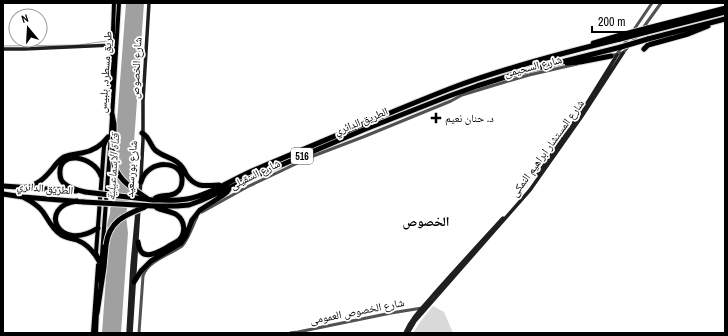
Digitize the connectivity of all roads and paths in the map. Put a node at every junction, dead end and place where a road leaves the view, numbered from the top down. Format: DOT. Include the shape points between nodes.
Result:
graph roads {
  1 [pos="114,3"];
  2 [pos="119,3"];
  3 [pos="149,3"];
  4 [pos="652,3"];
  5 [pos="661,3"];
  6 [pos="725,8"];
  7 [pos="725,12"];
  8 [pos="725,19"];
  9 [pos="716,21"];
  10 [pos="647,30"];
  11 [pos="113,45"];
  12 [pos="3,49"];
  13 [pos="644,49"];
  14 [pos="623,53"];
  15 [pos="614,55"];
  16 [pos="558,63"];
  17 [pos="602,82"];
  18 [pos="449,102"];
  19 [pos="112,114"];
  20 [pos="142,133"];
  21 [pos="108,138"];
  22 [pos="102,176"];
  23 [pos="141,182"];
  24 [pos="224,184"];
  25 [pos="3,186"];
  26 [pos="22,188"];
  27 [pos="229,188"];
  28 [pos="86,192"];
  29 [pos="3,194"];
  30 [pos="23,197"];
  31 [pos="151,199"];
  32 [pos="77,201"];
  33 [pos="148,206"];
  34 [pos="154,206"];
  35 [pos="500,223"];
  36 [pos="137,227"];
  37 [pos="98,228"];
  38 [pos="138,242"];
  39 [pos="99,260"];
  40 [pos="134,282"];
  41 [pos="422,308"];
  42 [pos="97,313"];
  43 [pos="93,333"];
  44 [pos="96,333"];
  45 [pos="128,333"];
  46 [pos="131,333"];
  47 [pos="140,333"];
  48 [pos="290,333"];
  49 [pos="296,333"];
  50 [pos="406,333"];
  1 -- 11 [label="main road, طريق مسطرد, بلبيس"];
  2 -- 19 [label="main road, طريق مسطرد, بلبيس"];
  3 -- 20 [label="main road, شارع الخصوص"];
  4 -- 15 [label="street, شارع المستشار ابراهيم النمكى"];
  5 -- 14 [label="street, شارع المستشار ابراهيم النمكى"];
  6 -- 10 [label="highway, الطريق الدائري / 516"];
  7 -- 10 [label="highway, الطريق الدائري / 516"];
  8 -- 9 [label="highway, الطريق الدائري / 516"];
  9 -- 13 [label="highway" via="696,31 648,45"];
  9 -- 16 [label="highway, الطريق الدائري / 516, bridge"];
  10 -- 24 [label="highway, الطريق الدائري / 516, bridge" via="465,83 257,168"];
  11 -- 12 [label="main road"];
  11 -- 21 [label="main road, طريق مسطرد, بلبيس"];
  14 -- 15 [label="street, شارع السحيمى"];
  14 -- 17 [label="main road, شارع المستشار ابراهيم النمكى"];
  15 -- 16 [label="highway" via="580,62"];
  15 -- 17 [label="main road, شارع المستشار ابراهيم النمكى"];
  15 -- 18 [label="street, شارع السحيمى" via="522,77 462,95"];
  16 -- 27 [label="highway, الطريق الدائري / 516" via="466,89 362,130"];
  17 -- 35 [label="main road, شارع المستشار ابراهيم النمكى" via="582,116 532,188"];
  18 -- 47 [label="street, شارع السقيلى" via="308,158 203,211 198,215 184,244 147,268 143,276"];
  19 -- 31 [label="highway, bridge" via="114,166 126,184"];
  19 -- 42 [label="main road, طريق مسطرد, بلبيس"];
  20 -- 23 [label="main road, شارع بورسعيد"];
  20 -- 24 [label="highway" via="157,151 179,163 193,182 202,186"];
  20 -- 36 [label="main road, شارع بورسعيد"];
  21 -- 22 [label="main road" via="104,146"];
  21 -- 26 [label="highway" via="91,151 62,159 44,179"];
  21 -- 39 [label="main road, طريق مسطرد, بلبيس"];
  22 -- 28 [label="highway" via="96,167 85,160 75,158 62,165 60,172 63,182 69,187"];
  22 -- 37 [label="main road"];
  23 -- 31 [label="highway" via="148,171 160,164 172,166 181,174 182,184 177,192"];
  23 -- 36 [label="main road, شارع بورسعيد"];
  24 -- 31 [label="highway, الطريق الدائري / 516" via="188,199"];
  25 -- 26 [label="highway, الطريق الدائري / 516"];
  26 -- 28 [label="highway, الطريق الدائري / 516"];
  27 -- 34 [label="highway, الطريق الدائري / 516" via="189,205"];
  27 -- 40 [label="highway" via="224,195 198,212 181,243 151,261"];
  28 -- 31 [label="highway, الطريق الدائري / 516, bridge"];
  29 -- 30 [label="highway, الطريق الدائري / 516"];
  30 -- 32 [label="highway, الطريق الدائري / 516"];
  30 -- 39 [label="highway" via="39,208 58,232 85,244"];
  32 -- 33 [label="highway, الطريق الدائري / 516, bridge"];
  32 -- 37 [label="highway" via="67,204 57,212 56,224 60,230 66,234 81,236"];
  33 -- 34 [label="highway, الطريق الدائري / 516, bridge"];
  33 -- 42 [label="highway, bridge" via="127,214 117,221 110,231"];
  34 -- 38 [label="highway" via="178,217 184,229 182,235 177,241 152,255 142,252"];
  35 -- 41 [label="main road, شارع المستشار ابراهيم النمكى"];
  35 -- 50 [label="main road, شارع المستشار ابراهيم النمكى"];
  36 -- 38 [label="main road, شارع بورسعيد"];
  36 -- 45 [label="main road, شارع بورسعيد"];
  37 -- 39 [label="main road" via="96,253"];
  38 -- 40 [label="main road, شارع بورسعيد"];
  39 -- 43 [label="main road, طريق مسطرد, بلبيس"];
  40 -- 46 [label="main road, شارع بورسعيد"];
  41 -- 49 [label="street, شارع الخصوص العمومى"];
  41 -- 50 [label="main road, شارع المستشار ابراهيم النمكى" via="410,323"];
  42 -- 44 [label="main road, طريق مسطرد, بلبيس"];
  48 -- 49 [label="street, شارع الخصوص العمومى"];
}
